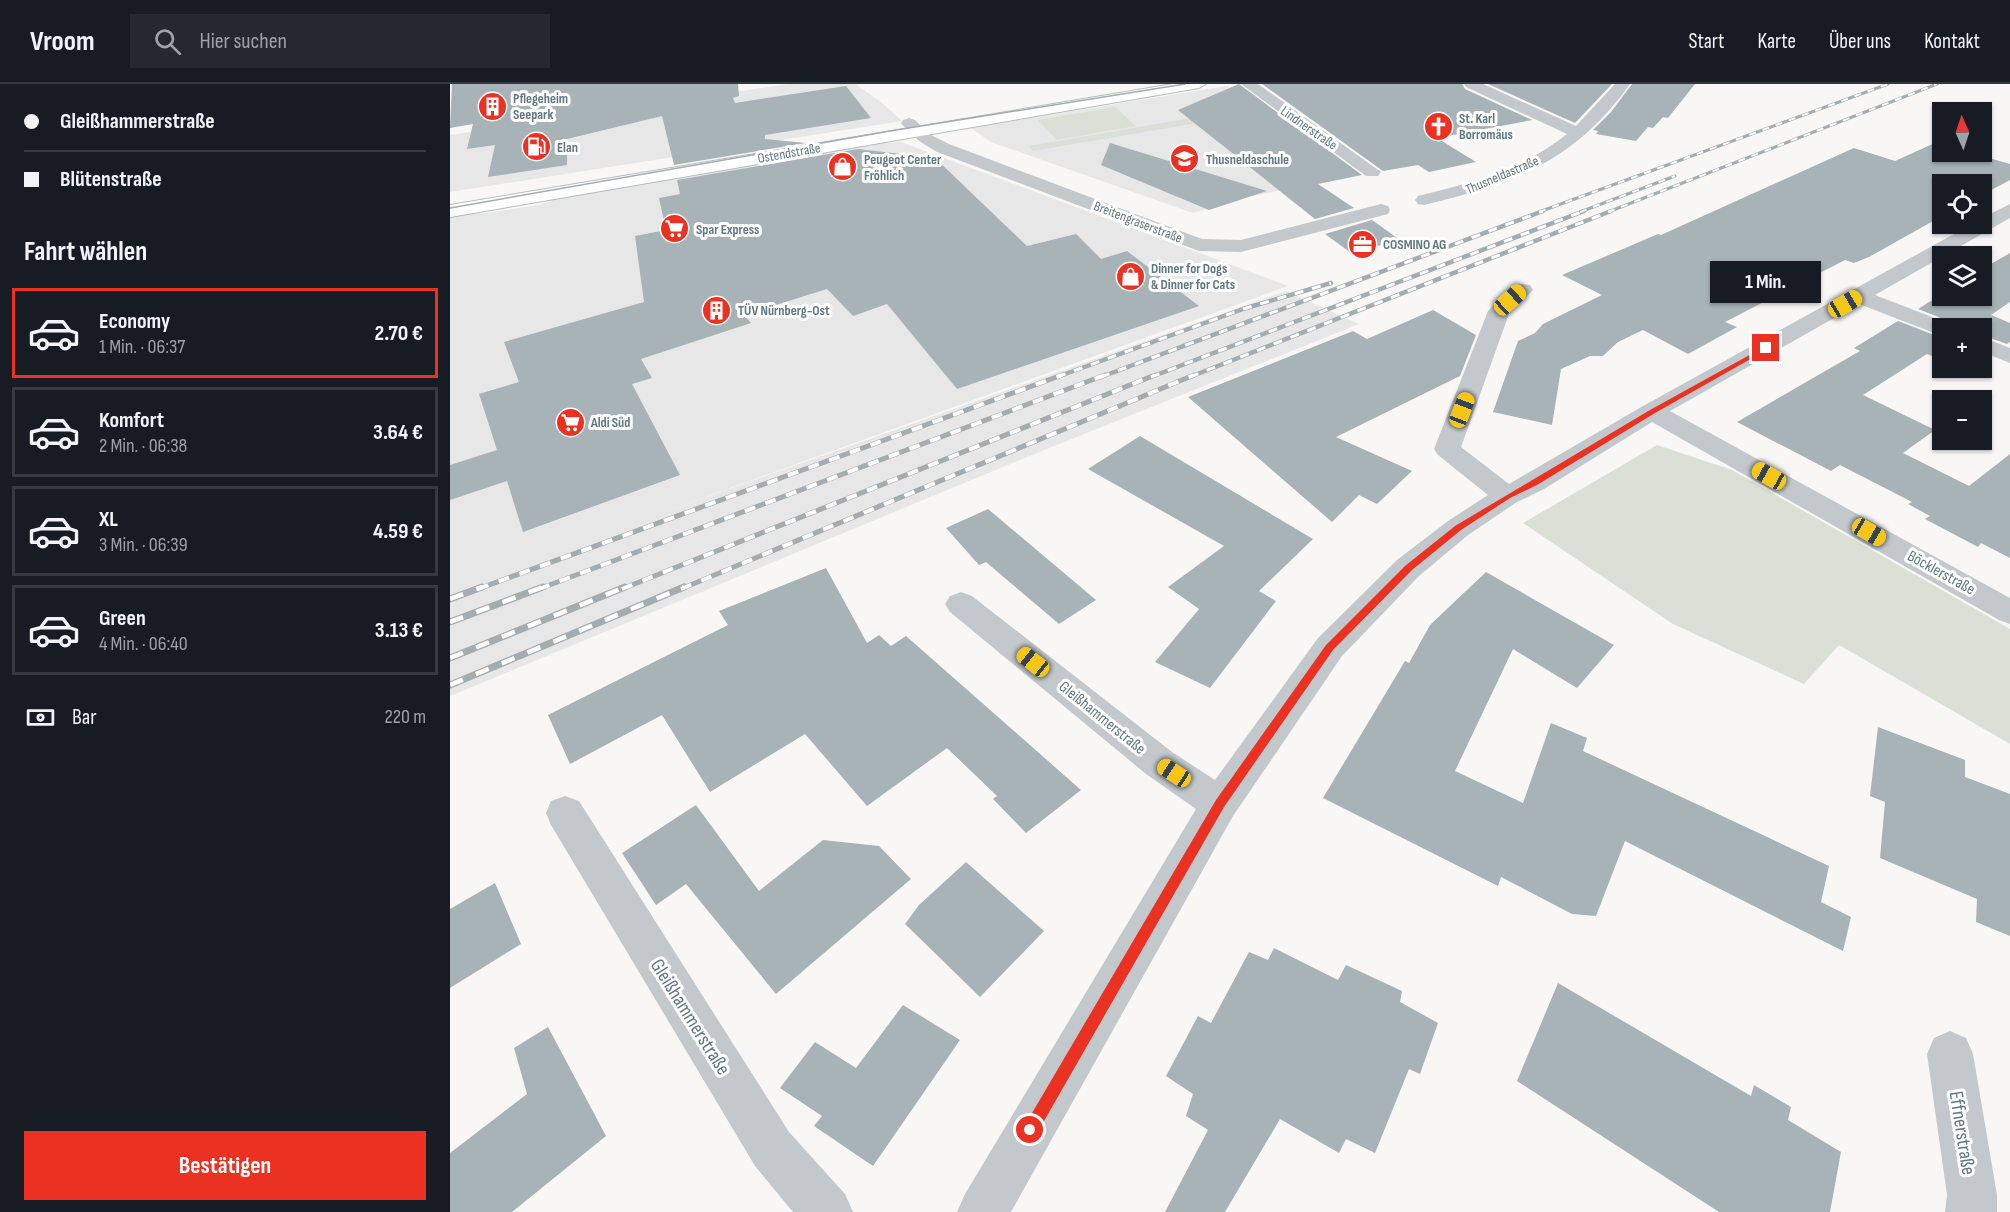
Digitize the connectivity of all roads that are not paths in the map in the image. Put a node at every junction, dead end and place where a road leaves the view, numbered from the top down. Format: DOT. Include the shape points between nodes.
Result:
graph roads {
  1 [pos="1149,84"];
  2 [pos="1199,84"];
  3 [pos="1248,84"];
  4 [pos="1470,84"];
  5 [pos="1623,84"];
  6 [pos="912,127"];
  7 [pos="1579,133"];
  8 [pos="1372,172"];
  9 [pos="450,197"];
  10 [pos="1424,200"];
  11 [pos="1382,210"];
  12 [pos="2010,210"];
  13 [pos="450,211"];
  14 [pos="1992,221"];
  15 [pos="1992,224"];
  16 [pos="2010,230"];
  17 [pos="1969,234"];
  18 [pos="1522,290"];
  19 [pos="1859,296"];
  20 [pos="1932,325"];
  21 [pos="1992,348"];
  22 [pos="2010,356"];
  23 [pos="1652,411"];
  24 [pos="1507,496"];
  25 [pos="961,604"];
  26 [pos="2010,612"];
  27 [pos="1220,804"];
  28 [pos="565,813"];
  29 [pos="1950,1054"];
  30 [pos="827,1212"];
  31 [pos="983,1212"];
  32 [pos="1971,1212"];
  1 -- 6 [label="main road, Ostendstraße"];
  2 -- 6 [label="main road, Ostendstraße"];
  3 -- 8 [label="street, Lindnerstraße"];
  4 -- 7 [label="street"];
  5 -- 7 [label="street, Thusneldastraße"];
  6 -- 9 [label="main road, Ostendstraße"];
  6 -- 11 [label="street, Breitengraserstraße" via="930,141 970,159 1199,245 1241,246"];
  6 -- 13 [label="main road, Ostendstraße"];
  7 -- 10 [label="street, Thusneldastraße" via="1534,164 1467,190"];
  12 -- 14 [label="street"];
  15 -- 16 [label="street"];
  17 -- 19 [label="street"];
  18 -- 24 [label="street" via="1499,311 1447,449"];
  19 -- 20 [label="street"];
  19 -- 23 [label="street"];
  21 -- 22 [label="street"];
  23 -- 24 [label="street"];
  23 -- 26 [label="street, Böcklerstraße"];
  24 -- 27 [label="street" via="1408,568 1330,647"];
  25 -- 27 [label="street, Gleißhammerstraße" via="1159,763"];
  27 -- 31 [label="street"];
  28 -- 30 [label="street, Gleißhammerstraße" via="772,1149"];
  29 -- 32 [label="street, Effnerstraße" via="1972,1195"];
}
